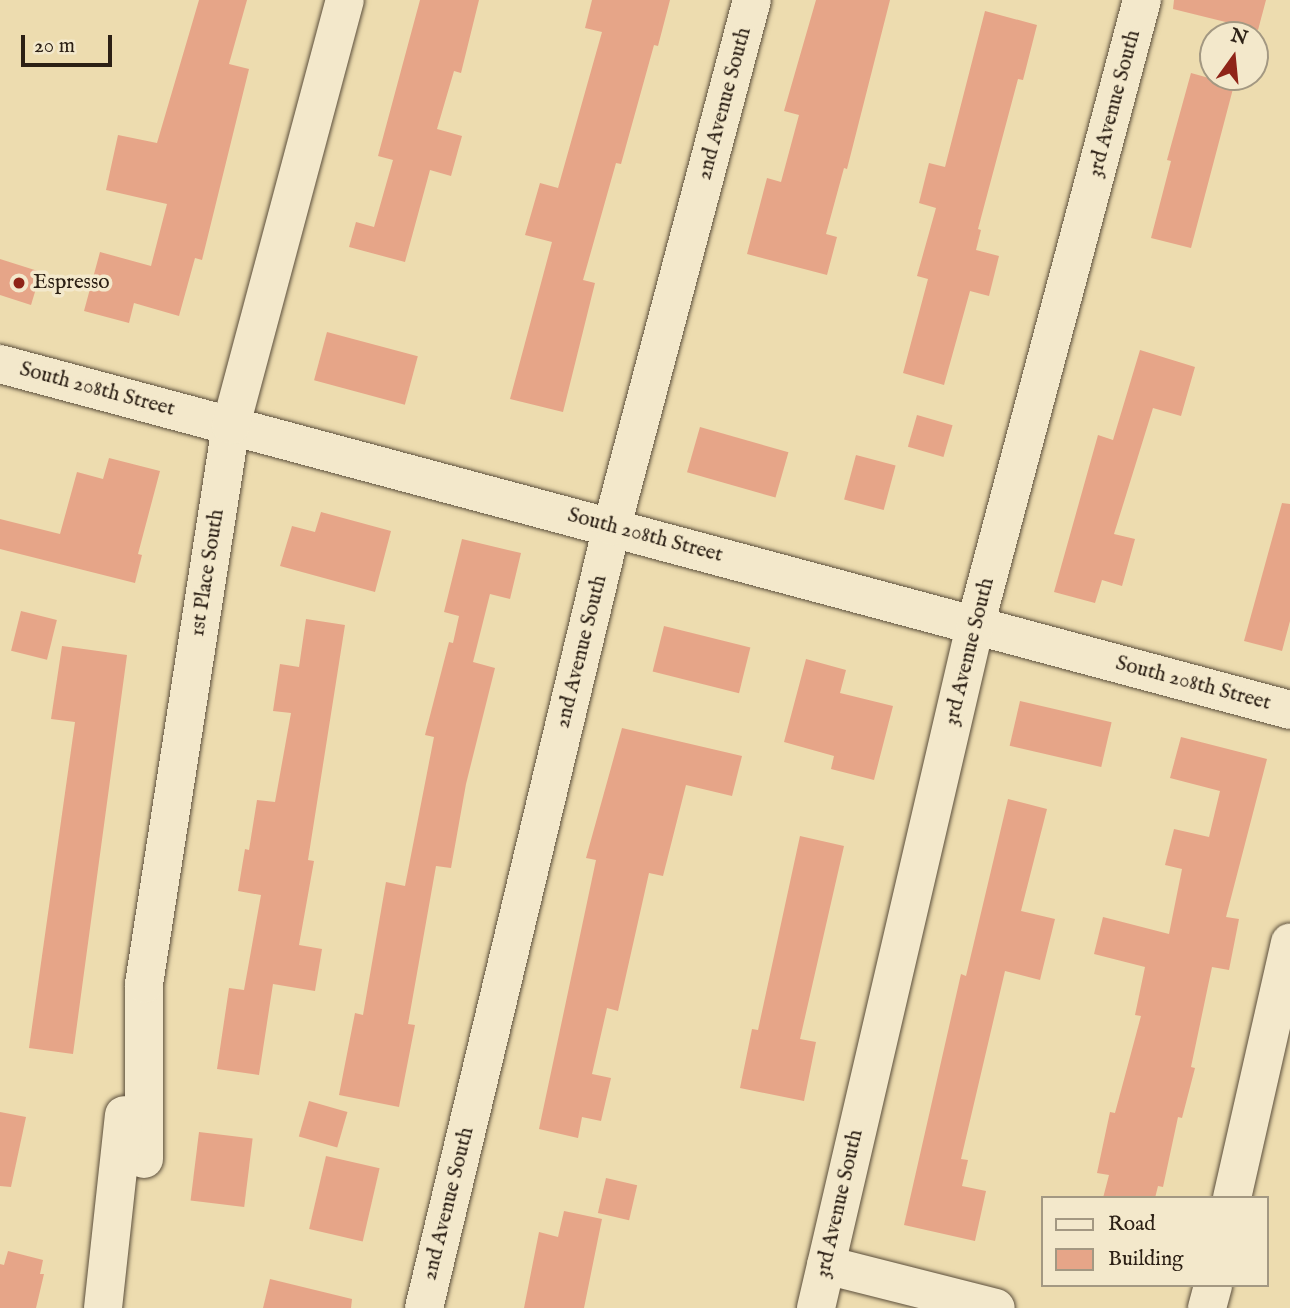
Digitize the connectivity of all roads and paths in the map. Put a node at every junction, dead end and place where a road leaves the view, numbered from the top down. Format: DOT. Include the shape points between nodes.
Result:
graph roads {
  1 [pos="345,0"];
  2 [pos="752,0"];
  3 [pos="1142,0"];
  4 [pos="0,364"];
  5 [pos="231,425"];
  6 [pos="612,526"];
  7 [pos="975,626"];
  8 [pos="1290,710"];
  9 [pos="1290,943"];
  10 [pos="144,1063"];
  11 [pos="144,1159"];
  12 [pos="1232,1196"];
  13 [pos="826,1265"];
  14 [pos="1213,1287"];
  15 [pos="103,1308"];
  16 [pos="424,1308"];
  17 [pos="816,1308"];
  18 [pos="996,1308"];
  19 [pos="1208,1308"];
  1 -- 5 [label="street, 1st Place South"];
  2 -- 6 [label="street, 2nd Avenue South"];
  3 -- 7 [label="street, 3rd Avenue South"];
  4 -- 5 [label="street, South 208th Street"];
  5 -- 6 [label="street, South 208th Street"];
  5 -- 10 [label="street, 1st Place South" via="144,984"];
  6 -- 7 [label="street, South 208th Street"];
  6 -- 16 [label="street, 2nd Avenue South"];
  7 -- 8 [label="street, South 208th Street"];
  7 -- 13 [label="street, 3rd Avenue South"];
  9 -- 12 [label="street"];
  10 -- 11 [label="street, 1st Place South"];
  10 -- 15 [label="street" via="125,1106"];
  13 -- 17 [label="street, 3rd Avenue South"];
  13 -- 18 [label="street"];
  14 -- 19 [label="street"];
}
